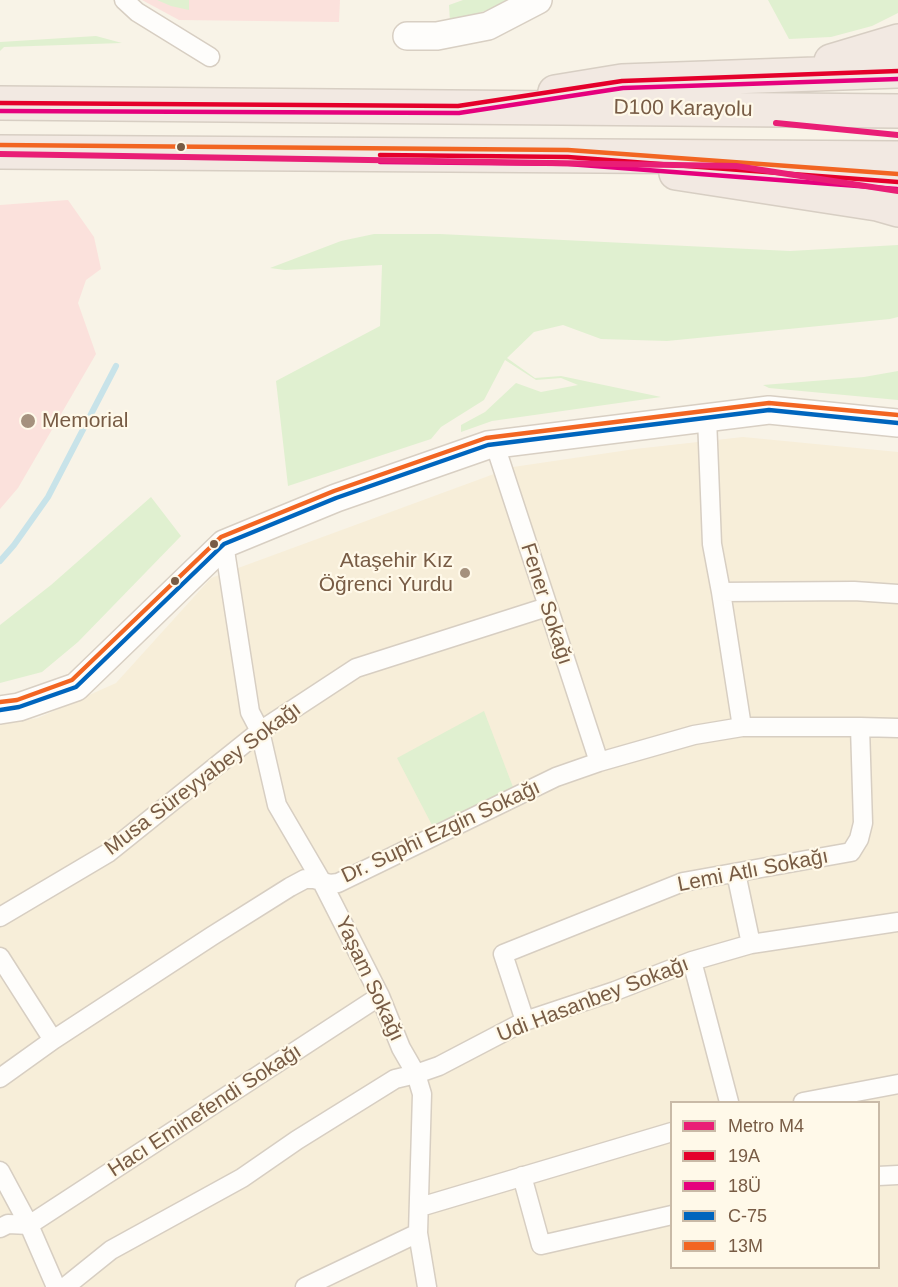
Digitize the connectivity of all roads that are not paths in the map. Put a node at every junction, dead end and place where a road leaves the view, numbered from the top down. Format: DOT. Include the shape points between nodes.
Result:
graph roads {
  1 [pos="124,0"];
  2 [pos="538,0"];
  3 [pos="407,36"];
  4 [pos="898,41"];
  5 [pos="210,57"];
  6 [pos="898,71"];
  7 [pos="772,76"];
  8 [pos="0,103"];
  9 [pos="458,106"];
  10 [pos="898,111"];
  11 [pos="0,152"];
  12 [pos="568,157"];
  13 [pos="898,158"];
  14 [pos="898,182"];
  15 [pos="898,210"];
  16 [pos="707,418"];
  17 [pos="898,423"];
  18 [pos="495,445"];
  19 [pos="224,543"];
  20 [pos="721,592"];
  21 [pos="898,594"];
  22 [pos="547,607"];
  23 [pos="0,710"];
  24 [pos="860,727"];
  25 [pos="742,728"];
  26 [pos="898,728"];
  27 [pos="260,731"];
  28 [pos="599,762"];
  29 [pos="736,873"];
  30 [pos="322,882"];
  31 [pos="0,917"];
  32 [pos="898,922"];
  33 [pos="751,944"];
  34 [pos="0,957"];
  35 [pos="692,961"];
  36 [pos="380,996"];
  37 [pos="525,1021"];
  38 [pos="53,1040"];
  39 [pos="416,1074"];
  40 [pos="0,1078"];
  41 [pos="898,1084"];
  42 [pos="729,1101"];
  43 [pos="807,1101"];
  44 [pos="670,1133"];
  45 [pos="0,1171"];
  46 [pos="898,1175"];
  47 [pos="522,1176"];
  48 [pos="880,1176"];
  49 [pos="420,1207"];
  50 [pos="670,1215"];
  51 [pos="29,1225"];
  52 [pos="0,1228"];
  53 [pos="418,1233"];
  54 [pos="56,1287"];
  55 [pos="65,1287"];
  56 [pos="305,1287"];
  57 [pos="427,1287"];
  1 -- 5 [label="street"];
  2 -- 3 [label="street" via="488,26 436,36"];
  4 -- 7 [label="highway"];
  6 -- 7 [label="highway"];
  7 -- 9 [label="highway" via="622,81"];
  8 -- 9 [label="highway, D100 Karayolu"];
  9 -- 10 [label="highway, D100 Karayolu"];
  11 -- 12 [label="highway"];
  12 -- 13 [label="highway"];
  12 -- 14 [label="highway"];
  12 -- 15 [label="highway"];
  16 -- 17 [label="street" via="769,410"];
  16 -- 18 [label="street"];
  16 -- 20 [label="street" via="712,544"];
  18 -- 19 [label="street" via="336,498"];
  18 -- 22 [label="street, Fener Sokağı"];
  19 -- 23 [label="street" via="76,687"];
  19 -- 27 [label="street, Yaşam Sokağı" via="250,712"];
  20 -- 21 [label="street"];
  20 -- 25 [label="street"];
  22 -- 27 [label="street, Musa Süreyyabey Sokağı" via="356,668"];
  22 -- 28 [label="street, Fener Sokağı"];
  24 -- 25 [label="street, Dr. Suphi Ezgin Sokağı"];
  24 -- 26 [label="street, Dr. Suphi Ezgin Sokağı"];
  24 -- 29 [label="street, Lemi Atlı Sokağı" via="863,823 851,852"];
  25 -- 28 [label="street, Dr. Suphi Ezgin Sokağı" via="694,735"];
  27 -- 30 [label="street, Yaşam Sokağı" via="277,805"];
  27 -- 31 [label="street, Musa Süreyyabey Sokağı" via="108,853"];
  28 -- 30 [label="street, Dr. Suphi Ezgin Sokağı" via="556,777 338,883"];
  29 -- 33 [label="street"];
  29 -- 37 [label="street, Lemi Atlı Sokağı" via="676,884 503,954"];
  30 -- 36 [label="street, Yaşam Sokağı"];
  30 -- 38 [label="street, Dr. Suphi Ezgin Sokağı" via="305,879 290,887"];
  32 -- 33 [label="street, Udi Hasanbey Sokağı"];
  33 -- 35 [label="street, Udi Hasanbey Sokağı"];
  34 -- 38 [label="street"];
  35 -- 37 [label="street, Udi Hasanbey Sokağı"];
  35 -- 42 [label="street"];
  36 -- 39 [label="street, Yaşam Sokağı"];
  36 -- 51 [label="street, Hacı Eminefendi Sokağı"];
  37 -- 39 [label="street, Udi Hasanbey Sokağı"];
  38 -- 40 [label="street, Dr. Suphi Ezgin Sokağı"];
  39 -- 49 [label="street, Yaşam Sokağı" via="422,1094"];
  39 -- 55 [label="street, Udi Hasanbey Sokağı" via="395,1079 242,1178 111,1250"];
  41 -- 43 [label="street"];
  44 -- 47 [label="street"];
  45 -- 51 [label="street"];
  46 -- 48 [label="street"];
  47 -- 49 [label="street"];
  47 -- 50 [label="street" via="541,1245"];
  49 -- 53 [label="street, Yaşam Sokağı"];
  51 -- 52 [label="street" via="8,1224"];
  51 -- 54 [label="street"];
  53 -- 56 [label="street"];
  53 -- 57 [label="street, Yaşam Sokağı"];
}
